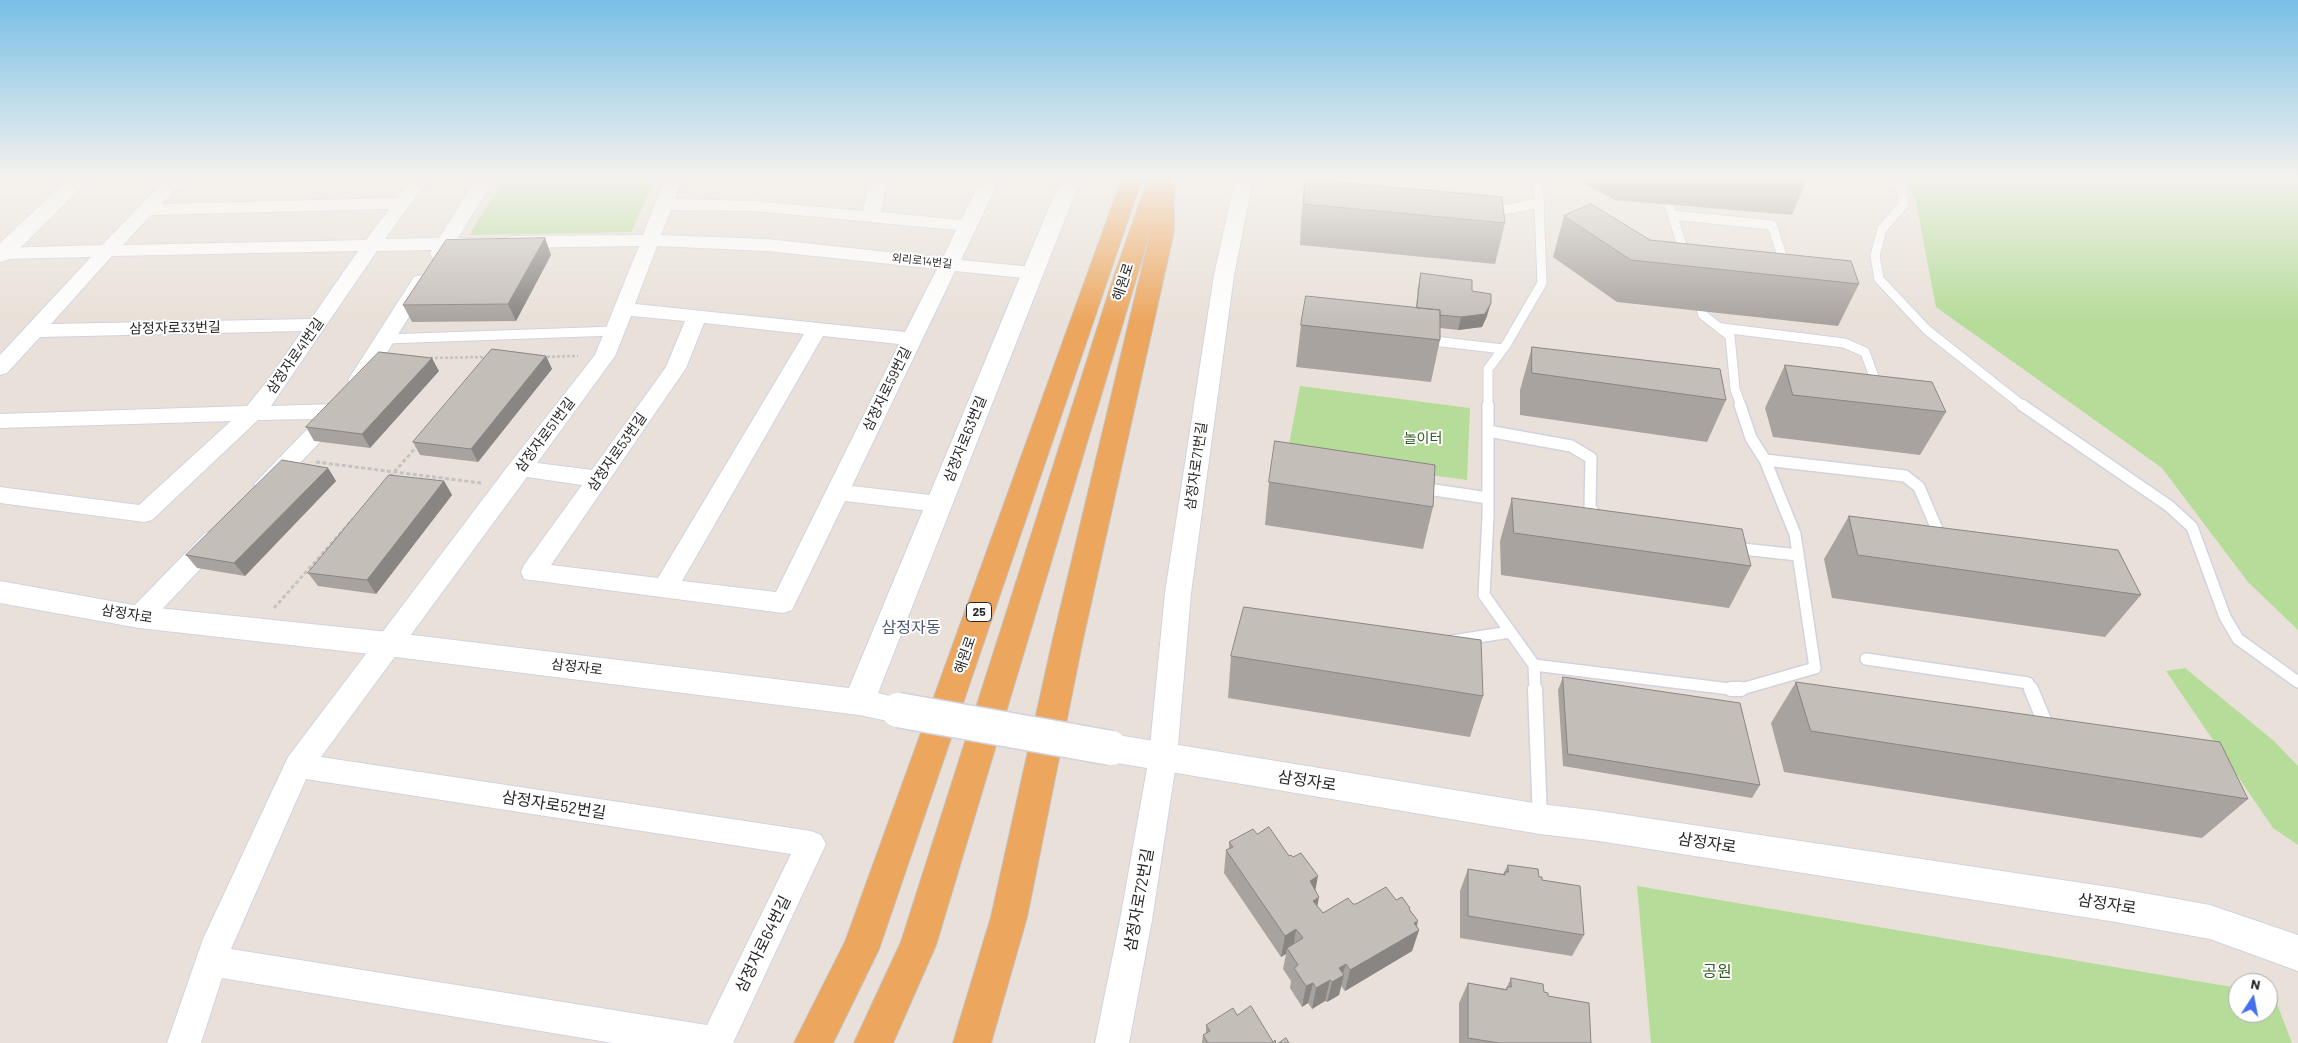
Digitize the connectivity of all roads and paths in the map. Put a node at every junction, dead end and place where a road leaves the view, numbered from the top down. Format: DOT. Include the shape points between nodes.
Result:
graph roads {
  1 [pos="32,225"];
  2 [pos="133,225"];
  3 [pos="387,225"];
  4 [pos="456,225"];
  5 [pos="656,225"];
  6 [pos="955,225"];
  7 [pos="1052,225"];
  8 [pos="1116,225"];
  9 [pos="1142,225"];
  10 [pos="1162,225"];
  11 [pos="1235,225"];
  12 [pos="1541,225"];
  13 [pos="1676,225"];
  14 [pos="1769,225"];
  15 [pos="1886,225"];
  16 [pos="967,226"];
  17 [pos="650,240"];
  18 [pos="445,243"];
  19 [pos="372,245"];
  20 [pos="107,251"];
  21 [pos="1,254"];
  22 [pos="948,264"];
  23 [pos="1688,267"];
  24 [pos="1033,273"];
  25 [pos="1788,276"];
  26 [pos="1694,284"];
  27 [pos="624,309"];
  28 [pos="697,316"];
  29 [pos="317,325"];
  30 [pos="1720,328"];
  31 [pos="817,329"];
  32 [pos="33,331"];
  33 [pos="615,332"];
  34 [pos="386,339"];
  35 [pos="911,339"];
  36 [pos="1416,340"];
  37 [pos="1502,349"];
  38 [pos="541,356"];
  39 [pos="605,356"];
  40 [pos="420,358"];
  41 [pos="488,364"];
  42 [pos="0,368"];
  43 [pos="1870,390"];
  44 [pos="336,411"];
  45 [pos="253,413"];
  46 [pos="5,424"];
  47 [pos="1488,432"];
  48 [pos="420,443"];
  49 [pos="291,459"];
  50 [pos="1765,460"];
  51 [pos="396,471"];
  52 [pos="513,477"];
  53 [pos="389,479"];
  54 [pos="598,479"];
  55 [pos="1411,487"];
  56 [pos="837,492"];
  57 [pos="0,495"];
  58 [pos="1488,498"];
  59 [pos="250,502"];
  60 [pos="939,504"];
  61 [pos="357,514"];
  62 [pos="229,523"];
  63 [pos="1609,528"];
  64 [pos="1939,534"];
  65 [pos="1721,546"];
  66 [pos="1798,555"];
  67 [pos="665,588"];
  68 [pos="0,592"];
  69 [pos="783,603"];
  70 [pos="139,617"];
  71 [pos="254,629"];
  72 [pos="1510,632"];
  73 [pos="1438,640"];
  74 [pos="388,644"];
  75 [pos="1866,659"];
  76 [pos="1534,665"];
  77 [pos="1788,676"];
  78 [pos="2298,682"];
  79 [pos="1804,684"];
  80 [pos="859,702"];
  81 [pos="2031,734"];
  82 [pos="1163,757"];
  83 [pos="298,766"];
  84 [pos="1540,820"];
  85 [pos="811,844"];
  86 [pos="2298,953"];
  87 [pos="211,961"];
  88 [pos="184,1043"];
  89 [pos="715,1043"];
  90 [pos="813,1043"];
  91 [pos="873,1043"];
  92 [pos="972,1043"];
  93 [pos="1112,1043"];
  1 -- 21 [label="street"];
  2 -- 20 [label="street"];
  3 -- 19 [label="street, 삼정자로41번길"];
  4 -- 18 [label="street"];
  5 -- 17 [label="street, 삼정자로51번길"];
  6 -- 16 [label="street"];
  7 -- 24 [label="street, 삼정자로63번길"];
  8 -- 90 [label="highway, 해원로 / 25" via="861,949"];
  9 -- 91 [label="highway, 해원로" via="918,945"];
  10 -- 92 [label="highway" via="1161,240 1068,639 1009,917"];
  11 -- 82 [label="street, 삼정자로71번길" via="1224,275 1178,593"];
  12 -- 37 [label="lane" via="1542,284"];
  13 -- 23 [label="lane"];
  14 -- 25 [label="lane" via="1772,225"];
  15 -- 78 [label="lane" via="1875,256 1879,279 1927,330 2022,405 2169,506 2192,527 2225,617 2238,639"];
  16 -- 22 [label="street, 삼정자로59번길"];
  17 -- 18 [label="street, 외리로14번길"];
  17 -- 22 [label="street, 외리로14번길" via="767,245"];
  17 -- 27 [label="street, 삼정자로51번길"];
  18 -- 19 [label="street, 외리로14번길"];
  18 -- 34 [label="street"];
  19 -- 20 [label="street, 외리로14번길"];
  19 -- 29 [label="street, 삼정자로41번길"];
  20 -- 21 [label="street, 외리로14번길"];
  20 -- 32 [label="street"];
  22 -- 24 [label="street, 외리로14번길"];
  22 -- 35 [label="street, 삼정자로59번길"];
  24 -- 60 [label="street, 삼정자로63번길"];
  26 -- 30 [label="lane" via="1703,315"];
  27 -- 28 [label="street"];
  27 -- 33 [label="street, 삼정자로51번길"];
  28 -- 31 [label="street"];
  28 -- 54 [label="street, 삼정자로53번길" via="676,368"];
  29 -- 32 [label="street, 삼정자로33번길"];
  29 -- 45 [label="street, 삼정자로41번길"];
  30 -- 43 [label="lane" via="1844,343 1865,352 1879,391"];
  30 -- 50 [label="lane" via="1730,336 1735,389 1751,438"];
  31 -- 35 [label="street"];
  31 -- 67 [label="street"];
  32 -- 42 [label="street"];
  33 -- 34 [label="lane"];
  33 -- 39 [label="street, 삼정자로51번길"];
  34 -- 44 [label="street"];
  35 -- 56 [label="street, 삼정자로59번길"];
  36 -- 37 [label="lane"];
  37 -- 47 [label="lane" via="1488,369"];
  38 -- 39 [label="path"];
  39 -- 52 [label="street, 삼정자로51번길"];
  40 -- 41 [label="path" via="495,357"];
  44 -- 45 [label="street"];
  44 -- 49 [label="street"];
  45 -- 46 [label="street"];
  45 -- 57 [label="street, 삼정자로41번길" via="144,514"];
  47 -- 58 [label="lane"];
  47 -- 63 [label="lane" via="1571,446 1591,458 1590,507 1601,524"];
  48 -- 51 [label="path"];
  49 -- 51 [label="path"];
  49 -- 59 [label="street"];
  50 -- 64 [label="lane" via="1905,476 1920,487"];
  50 -- 66 [label="lane" via="1795,534"];
  51 -- 52 [label="path"];
  51 -- 53 [label="path"];
  52 -- 54 [label="street"];
  52 -- 74 [label="street, 삼정자로51번길"];
  54 -- 67 [label="street, 삼정자로53번길" via="533,572"];
  55 -- 58 [label="lane"];
  56 -- 60 [label="street"];
  56 -- 69 [label="street, 삼정자로59번길"];
  58 -- 72 [label="lane" via="1484,595"];
  60 -- 80 [label="street, 삼정자로63번길"];
  61 -- 71 [label="path"];
  62 -- 70 [label="street"];
  65 -- 66 [label="lane"];
  66 -- 77 [label="lane" via="1816,668"];
  67 -- 69 [label="street, 삼정자로53번길"];
  68 -- 70 [label="street, 삼정자로"];
  70 -- 71 [label="street, 삼정자로"];
  71 -- 74 [label="street, 삼정자로"];
  72 -- 73 [label="lane" via="1448,642"];
  72 -- 76 [label="lane"];
  74 -- 80 [label="street, 삼정자로"];
  74 -- 83 [label="street"];
  75 -- 81 [label="lane" via="2028,683 2055,737"];
  76 -- 77 [label="lane" via="1738,690"];
  76 -- 84 [label="lane"];
  77 -- 79 [label="lane"];
  80 -- 82 [label="street, 삼정자로, bridge"];
  82 -- 84 [label="street, 삼정자로"];
  82 -- 93 [label="street, 삼정자로72번길"];
  83 -- 85 [label="street, 삼정자로52번길"];
  83 -- 87 [label="street"];
  84 -- 86 [label="street, 삼정자로" via="2116,905 2210,922"];
  85 -- 89 [label="street, 삼정자로64번길"];
  87 -- 88 [label="street"];
  87 -- 89 [label="street"];
}
